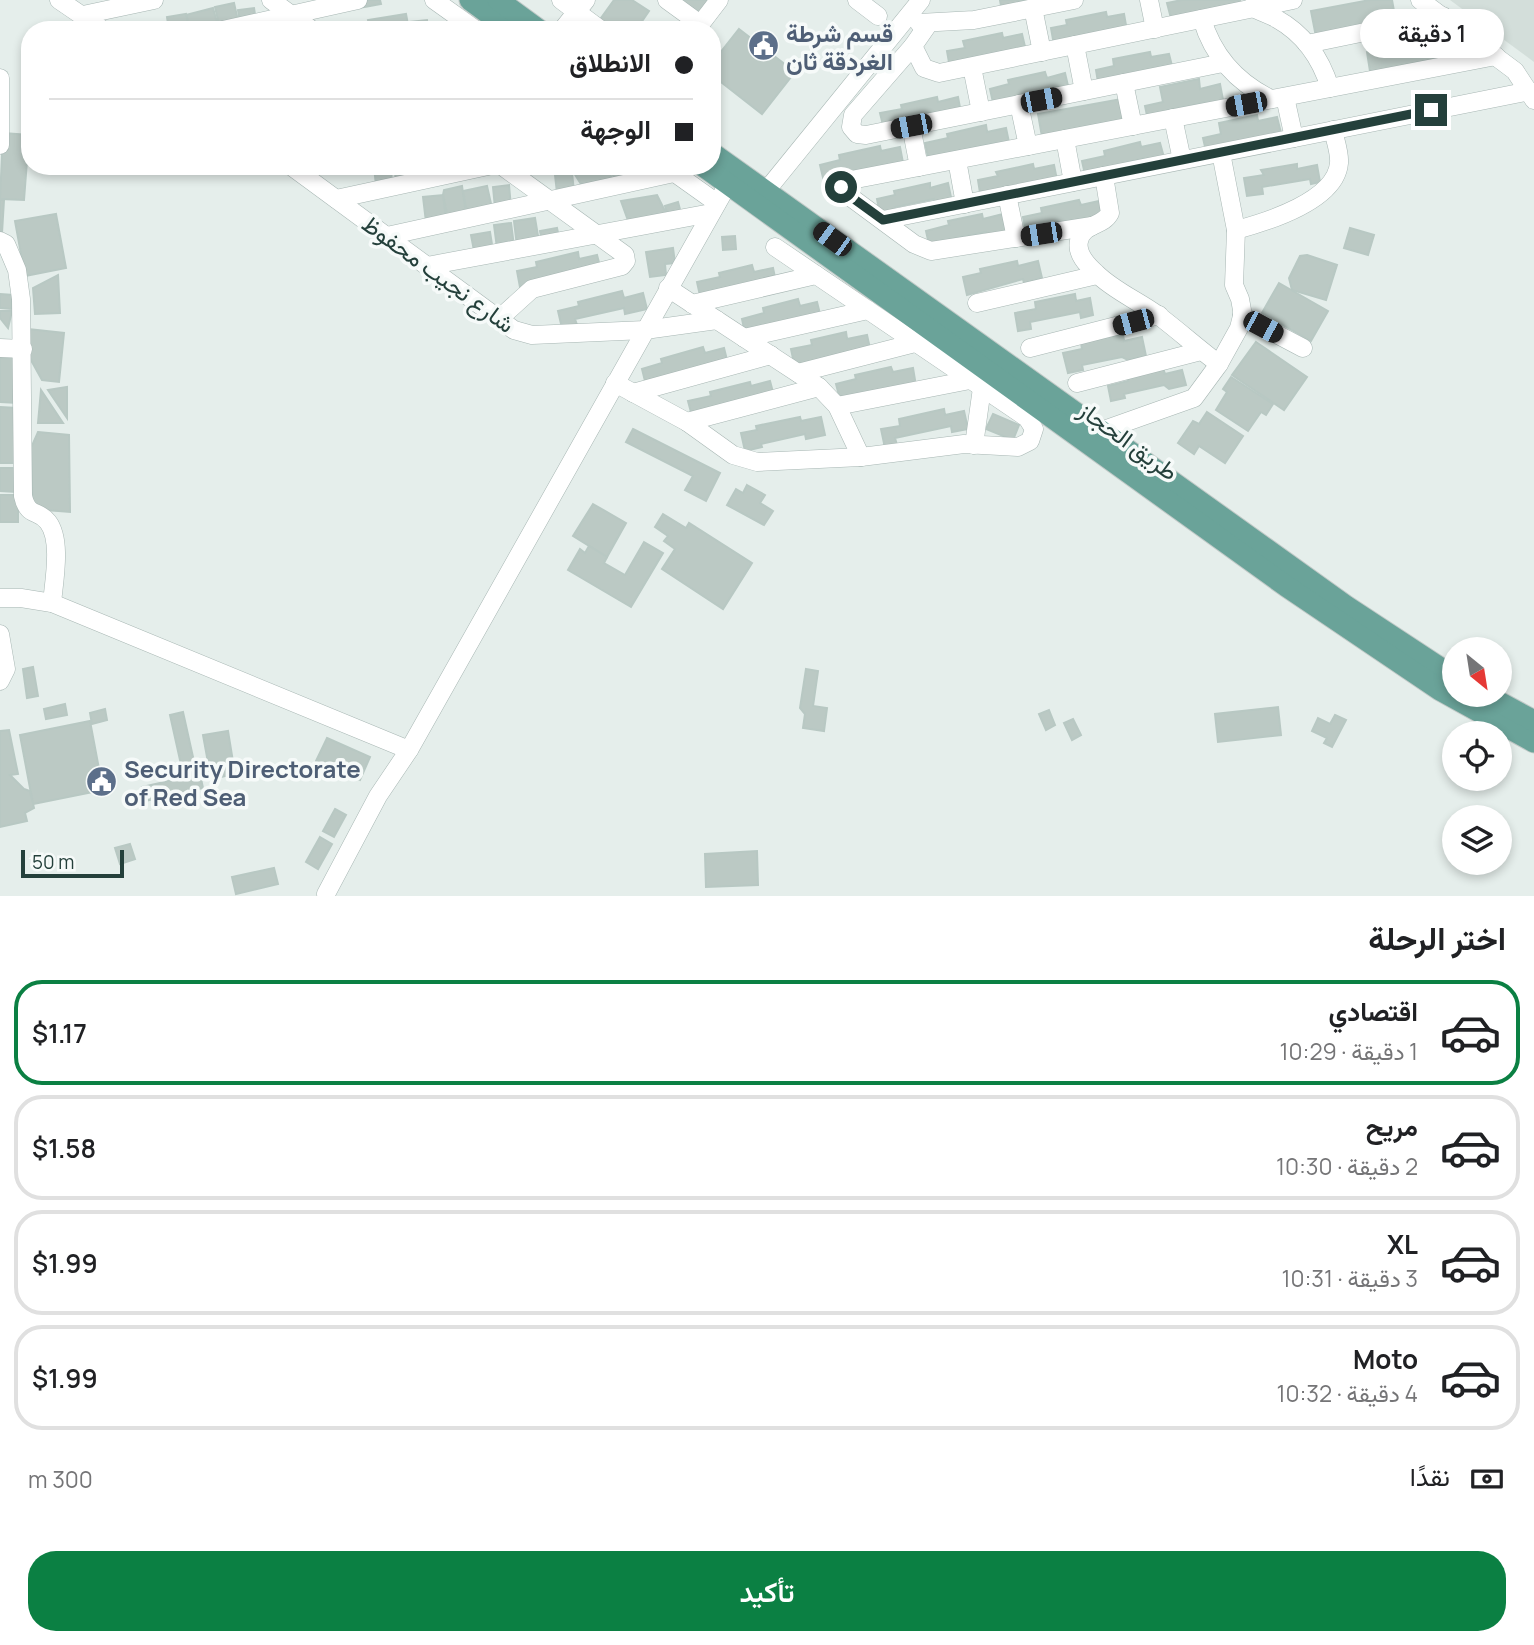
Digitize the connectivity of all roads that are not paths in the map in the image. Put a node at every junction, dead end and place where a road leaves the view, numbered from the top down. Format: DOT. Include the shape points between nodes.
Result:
graph roads {
  1 [pos="59,0"];
  2 [pos="154,0"];
  3 [pos="271,0"];
  4 [pos="358,0"];
  5 [pos="434,0"];
  6 [pos="470,0"];
  7 [pos="498,0"];
  8 [pos="561,0"];
  9 [pos="667,0"];
  10 [pos="719,0"];
  11 [pos="857,0"];
  12 [pos="937,0"];
  13 [pos="1074,0"];
  14 [pos="1149,0"];
  15 [pos="1293,0"];
  16 [pos="1420,0"];
  17 [pos="920,3"];
  18 [pos="1252,4"];
  19 [pos="581,6"];
  20 [pos="1033,8"];
  21 [pos="83,15"];
  22 [pos="291,15"];
  23 [pos="878,16"];
  24 [pos="1443,16"];
  25 [pos="1202,19"];
  26 [pos="91,21"];
  27 [pos="264,21"];
  28 [pos="299,21"];
  29 [pos="459,21"];
  30 [pos="499,21"];
  31 [pos="527,21"];
  32 [pos="569,21"];
  33 [pos="594,21"];
  34 [pos="691,21"];
  35 [pos="703,21"];
  36 [pos="905,22"];
  37 [pos="929,23"];
  38 [pos="1155,29"];
  39 [pos="1307,44"];
  40 [pos="1075,45"];
  41 [pos="913,46"];
  42 [pos="1042,52"];
  43 [pos="1496,56"];
  44 [pos="1223,63"];
  45 [pos="972,67"];
  46 [pos="0,78"];
  47 [pos="1124,83"];
  48 [pos="1330,88"];
  49 [pos="1084,91"];
  50 [pos="1532,96"];
  51 [pos="1278,98"];
  52 [pos="1019,104"];
  53 [pos="981,112"];
  54 [pos="1,113"];
  55 [pos="1172,118"];
  56 [pos="911,126"];
  57 [pos="1133,126"];
  58 [pos="1333,130"];
  59 [pos="1293,138"];
  60 [pos="1065,139"];
  61 [pos="0,145"];
  62 [pos="1028,146"];
  63 [pos="1221,153"];
  64 [pos="721,159"];
  65 [pos="957,160"];
  66 [pos="1182,160"];
  67 [pos="919,167"];
  68 [pos="303,175"];
  69 [pos="447,175"];
  70 [pos="514,175"];
  71 [pos="650,175"];
  72 [pos="678,175"];
  73 [pos="707,175"];
  74 [pos="1104,176"];
  75 [pos="1073,182"];
  76 [pos="766,191"];
  77 [pos="1007,195"];
  78 [pos="336,199"];
  79 [pos="549,200"];
  80 [pos="719,200"];
  81 [pos="965,204"];
  82 [pos="883,220"];
  83 [pos="1091,226"];
  84 [pos="1236,230"];
  85 [pos="597,234"];
  86 [pos="387,236"];
  87 [pos="1016,238"];
  88 [pos="0,241"];
  89 [pos="775,247"];
  90 [pos="427,266"];
  91 [pos="816,275"];
  92 [pos="1097,275"];
  93 [pos="668,288"];
  94 [pos="977,303"];
  95 [pos="692,304"];
  96 [pos="868,310"];
  97 [pos="1158,315"];
  98 [pos="1242,316"];
  99 [pos="500,318"];
  100 [pos="717,320"];
  101 [pos="645,330"];
  102 [pos="744,338"];
  103 [pos="915,343"];
  104 [pos="0,348"];
  105 [pos="1030,348"];
  106 [pos="1303,348"];
  107 [pos="23,349"];
  108 [pos="1201,351"];
  109 [pos="771,355"];
  110 [pos="1219,364"];
  111 [pos="798,373"];
  112 [pos="615,383"];
  113 [pos="1077,383"];
  114 [pos="976,384"];
  115 [pos="819,387"];
  116 [pos="633,393"];
  117 [pos="837,405"];
  118 [pos="687,422"];
  119 [pos="1101,431"];
  120 [pos="974,445"];
  121 [pos="861,457"];
  122 [pos="0,598"];
  123 [pos="52,603"];
  124 [pos="0,634"];
  125 [pos="1442,669"];
  126 [pos="0,681"];
  127 [pos="1508,707"];
  128 [pos="1534,721"];
  129 [pos="1534,742"];
  130 [pos="409,750"];
  131 [pos="324,895"];
  1 -- 21 [label="street"];
  2 -- 21 [label="street"];
  3 -- 22 [label="street"];
  4 -- 22 [label="street"];
  5 -- 29 [label="street"];
  6 -- 30 [label="main road"];
  7 -- 31 [label="main road"];
  8 -- 19 [label="street"];
  9 -- 34 [label="street"];
  10 -- 35 [label="street"];
  11 -- 23 [label="street"];
  12 -- 17 [label="street"];
  13 -- 20 [label="street"];
  14 -- 38 [label="street"];
  15 -- 18 [label="street"];
  16 -- 24 [label="street"];
  17 -- 36 [label="street"];
  18 -- 25 [label="street"];
  18 -- 39 [label="street"];
  19 -- 32 [label="street"];
  19 -- 33 [label="street"];
  20 -- 37 [label="street"];
  20 -- 42 [label="street"];
  21 -- 26 [label="street"];
  22 -- 27 [label="street"];
  22 -- 28 [label="street"];
  24 -- 39 [label="street"];
  24 -- 43 [label="street"];
  25 -- 38 [label="street"];
  25 -- 44 [label="street"];
  36 -- 37 [label="street"];
  36 -- 76 [label="street"];
  37 -- 41 [label="street"];
  38 -- 40 [label="street"];
  39 -- 48 [label="street"];
  40 -- 42 [label="street"];
  40 -- 49 [label="street"];
  41 -- 45 [label="street" via="929,71"];
  41 -- 56 [label="street" via="850,123 861,135"];
  42 -- 45 [label="street"];
  43 -- 48 [label="street"];
  43 -- 50 [label="street" via="1515,71"];
  44 -- 47 [label="street"];
  44 -- 51 [label="street" via="1245,84"];
  45 -- 53 [label="street"];
  46 -- 54 [label="street"];
  47 -- 49 [label="street"];
  47 -- 57 [label="street"];
  48 -- 51 [label="street"];
  49 -- 52 [label="street"];
  50 -- 58 [label="street"];
  51 -- 55 [label="street"];
  51 -- 59 [label="street"];
  52 -- 53 [label="street"];
  52 -- 62 [label="street"];
  53 -- 56 [label="street"];
  54 -- 61 [label="street"];
  55 -- 57 [label="street"];
  55 -- 66 [label="street"];
  56 -- 67 [label="street"];
  57 -- 60 [label="street"];
  58 -- 59 [label="street"];
  58 -- 84 [label="street" via="1339,162 1326,188 1292,210"];
  59 -- 63 [label="street"];
  60 -- 62 [label="street"];
  60 -- 75 [label="street"];
  62 -- 65 [label="street"];
  63 -- 66 [label="street"];
  63 -- 84 [label="street"];
  64 -- 76 [label="main road, طريق الحجاز"];
  65 -- 67 [label="street"];
  65 -- 81 [label="street"];
  66 -- 74 [label="street"];
  67 -- 82 [label="street" via="843,183 843,191"];
  68 -- 78 [label="street, شارع نجيب محفوظ"];
  69 -- 78 [label="street"];
  70 -- 79 [label="street"];
  71 -- 79 [label="street"];
  72 -- 80 [label="street"];
  73 -- 80 [label="main road, طريق الحجاز"];
  74 -- 75 [label="street"];
  74 -- 83 [label="street" via="1110,213"];
  75 -- 77 [label="street"];
  76 -- 119 [label="main road, طريق الحجاز"];
  77 -- 81 [label="street"];
  77 -- 87 [label="street"];
  78 -- 86 [label="street, شارع نجيب محفوظ"];
  79 -- 85 [label="street"];
  79 -- 86 [label="street"];
  80 -- 85 [label="street"];
  80 -- 93 [label="street"];
  80 -- 129 [label="main road, طريق الحجاز" via="1440,690"];
  81 -- 82 [label="street"];
  82 -- 87 [label="street" via="930,251"];
  83 -- 87 [label="street"];
  83 -- 92 [label="street" via="1082,233 1079,250"];
  84 -- 98 [label="street" via="1234,285"];
  85 -- 90 [label="street"];
  85 -- 99 [label="street" via="625,256 624,265 532,289"];
  86 -- 90 [label="street, شارع نجيب محفوظ"];
  88 -- 107 [label="street" via="6,244 17,270"];
  89 -- 91 [label="street"];
  90 -- 99 [label="street, شارع نجيب محفوظ"];
  91 -- 95 [label="street"];
  91 -- 96 [label="street"];
  92 -- 94 [label="street"];
  92 -- 97 [label="street"];
  93 -- 95 [label="street"];
  93 -- 101 [label="street"];
  95 -- 100 [label="street"];
  96 -- 102 [label="street"];
  96 -- 103 [label="street"];
  97 -- 105 [label="street"];
  97 -- 108 [label="street"];
  98 -- 106 [label="street"];
  98 -- 110 [label="street"];
  99 -- 101 [label="street, شارع نجيب محفوظ" via="514,330 532,335"];
  100 -- 101 [label="street, شارع نجيب محفوظ"];
  100 -- 102 [label="street"];
  101 -- 112 [label="street"];
  102 -- 109 [label="street"];
  103 -- 111 [label="street"];
  103 -- 114 [label="street"];
  104 -- 107 [label="street"];
  107 -- 123 [label="street" via="23,496 26,507 53,529"];
  108 -- 110 [label="street"];
  108 -- 113 [label="street"];
  109 -- 111 [label="street"];
  109 -- 116 [label="street"];
  110 -- 119 [label="street" via="1194,398"];
  111 -- 115 [label="street"];
  112 -- 116 [label="street"];
  112 -- 130 [label="street"];
  114 -- 117 [label="street"];
  114 -- 120 [label="street"];
  114 -- 120 [label="street" via="1030,421 1034,433 1023,446"];
  115 -- 117 [label="street"];
  115 -- 118 [label="street"];
  116 -- 118 [label="street"];
  117 -- 121 [label="street"];
  118 -- 121 [label="street" via="733,455 757,462"];
  119 -- 125 [label="main road, طريق الحجاز"];
  120 -- 121 [label="street"];
  122 -- 123 [label="street"];
  123 -- 130 [label="street"];
  124 -- 126 [label="street" via="6,669"];
  127 -- 128 [label="main road"];
  130 -- 131 [label="street" via="377,796"];
}
